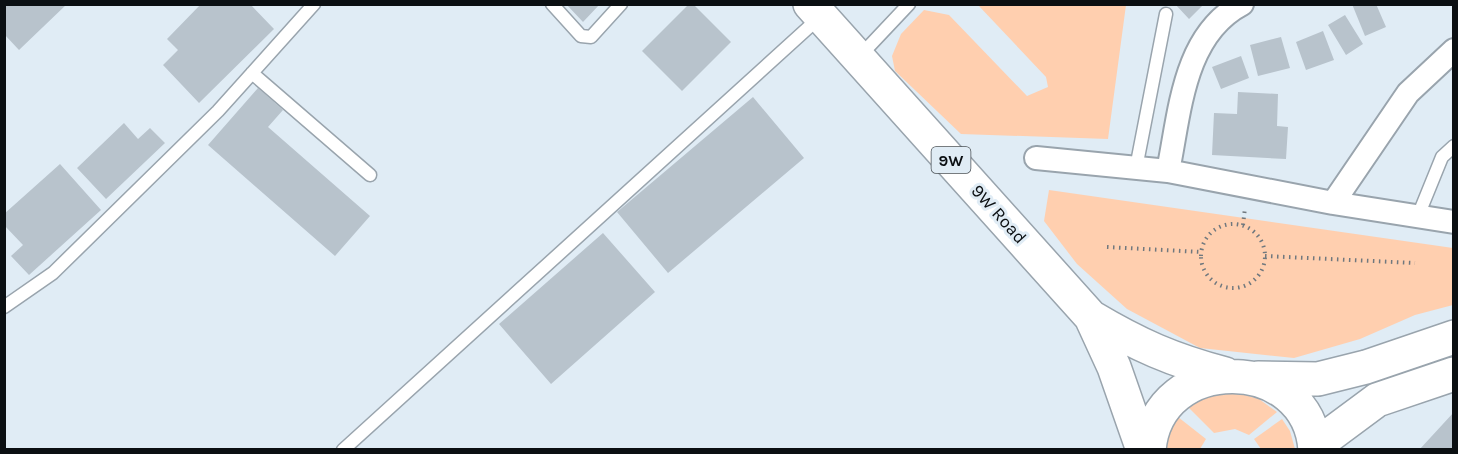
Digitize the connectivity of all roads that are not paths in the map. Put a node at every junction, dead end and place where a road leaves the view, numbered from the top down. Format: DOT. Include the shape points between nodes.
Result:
graph roads {
  1 [pos="314,4"];
  2 [pos="552,4"];
  3 [pos="621,4"];
  4 [pos="909,4"];
  5 [pos="1242,4"];
  6 [pos="815,10"];
  7 [pos="1166,14"];
  8 [pos="1454,50"];
  9 [pos="858,58"];
  10 [pos="252,73"];
  11 [pos="1454,146"];
  12 [pos="1036,158"];
  13 [pos="1136,168"];
  14 [pos="1168,171"];
  15 [pos="370,175"];
  16 [pos="1333,203"];
  17 [pos="1418,216"];
  18 [pos="1454,222"];
  19 [pos="4,307"];
  20 [pos="1091,316"];
  21 [pos="1454,337"];
  22 [pos="1454,374"];
  23 [pos="1240,376"];
  24 [pos="1316,448"];
  25 [pos="344,450"];
  26 [pos="1143,450"];
  27 [pos="1149,450"];
  1 -- 10 [label="lane"];
  2 -- 3 [label="lane" via="586,38"];
  4 -- 9 [label="lane"];
  5 -- 14 [label="street" via="1205,35 1188,72"];
  6 -- 9 [label="highway, 9W Road / 9W"];
  6 -- 25 [label="lane"];
  7 -- 13 [label="lane"];
  8 -- 16 [label="street" via="1408,93"];
  9 -- 20 [label="highway, 9W Road / 9W"];
  10 -- 15 [label="lane"];
  10 -- 19 [label="lane" via="53,273"];
  11 -- 17 [label="lane" via="1442,157"];
  12 -- 13 [label="street"];
  13 -- 14 [label="street"];
  14 -- 16 [label="street"];
  16 -- 17 [label="street"];
  17 -- 18 [label="street"];
  20 -- 23 [label="highway" via="1175,361"];
  20 -- 26 [label="highway"];
  21 -- 23 [label="highway" via="1318,379"];
  22 -- 24 [label="highway" via="1377,400"];
  23 -- 24 [label="highway" via="1276,387 1295,403 1308,423"];
  23 -- 27 [label="highway" via="1200,381 1177,394 1160,415"];
}
